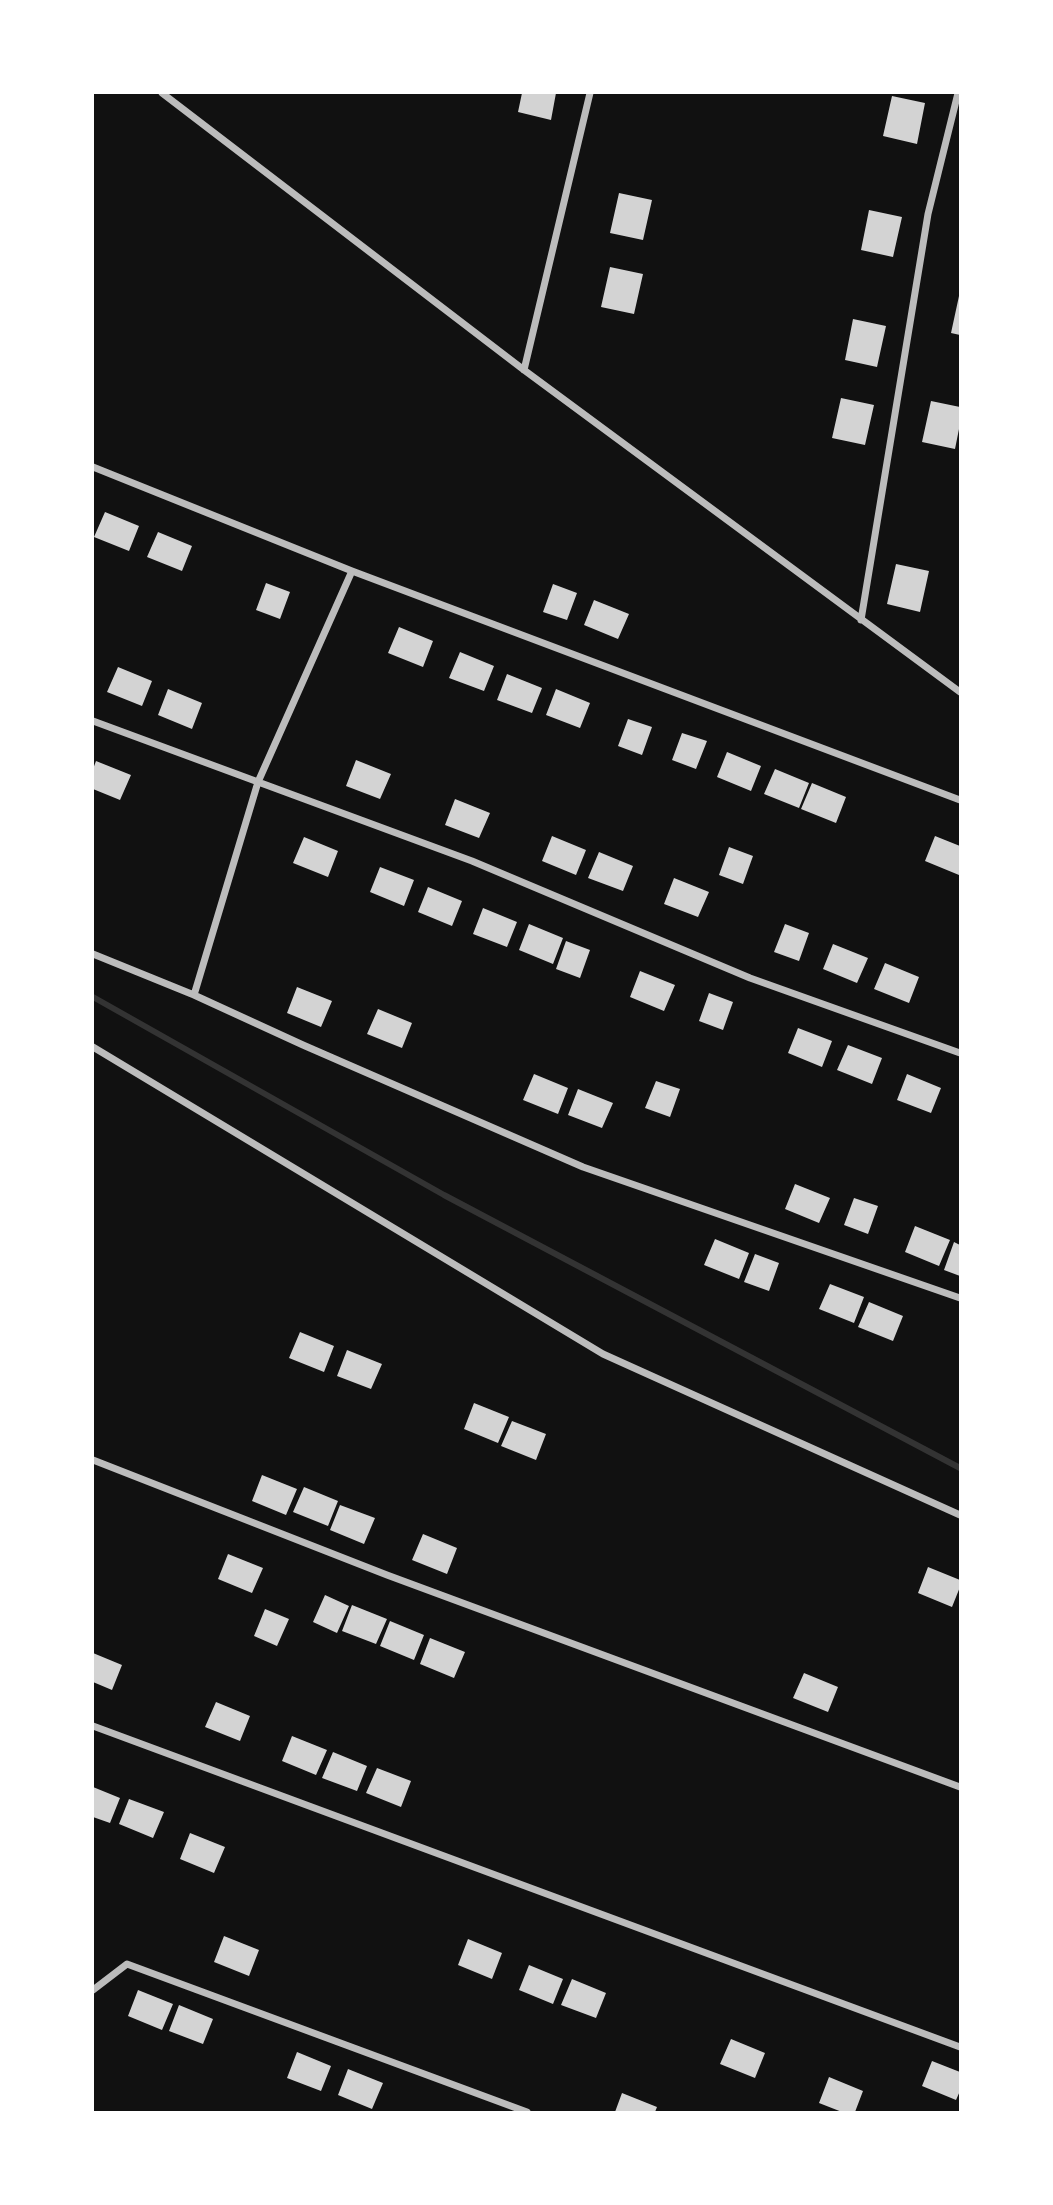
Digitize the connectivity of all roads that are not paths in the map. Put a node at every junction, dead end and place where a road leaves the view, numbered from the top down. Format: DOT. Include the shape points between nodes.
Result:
graph roads {
  1 [pos="162,93"];
  2 [pos="590,93"];
  3 [pos="958,93"];
  4 [pos="523,370"];
  5 [pos="93,467"];
  6 [pos="352,570"];
  7 [pos="861,620"];
  8 [pos="960,692"];
  9 [pos="93,720"];
  10 [pos="258,782"];
  11 [pos="960,800"];
  12 [pos="93,954"];
  13 [pos="194,995"];
  14 [pos="93,1047"];
  15 [pos="960,1053"];
  16 [pos="960,1298"];
  17 [pos="93,1460"];
  18 [pos="960,1515"];
  19 [pos="93,1726"];
  20 [pos="960,1787"];
  21 [pos="93,1990"];
  22 [pos="960,2047"];
  23 [pos="527,2112"];
  1 -- 4 [label="street"];
  2 -- 4 [label="street"];
  3 -- 7 [label="street" via="928,215"];
  4 -- 7 [label="street"];
  5 -- 6 [label="street"];
  6 -- 10 [label="street"];
  6 -- 11 [label="street"];
  7 -- 8 [label="street"];
  9 -- 10 [label="street"];
  10 -- 13 [label="street"];
  10 -- 15 [label="street" via="472,861 750,978"];
  12 -- 13 [label="street"];
  13 -- 16 [label="street" via="583,1167"];
  14 -- 18 [label="street" via="603,1354"];
  17 -- 20 [label="street" via="387,1575"];
  19 -- 22 [label="street"];
  21 -- 23 [label="street" via="127,1964"];
}
